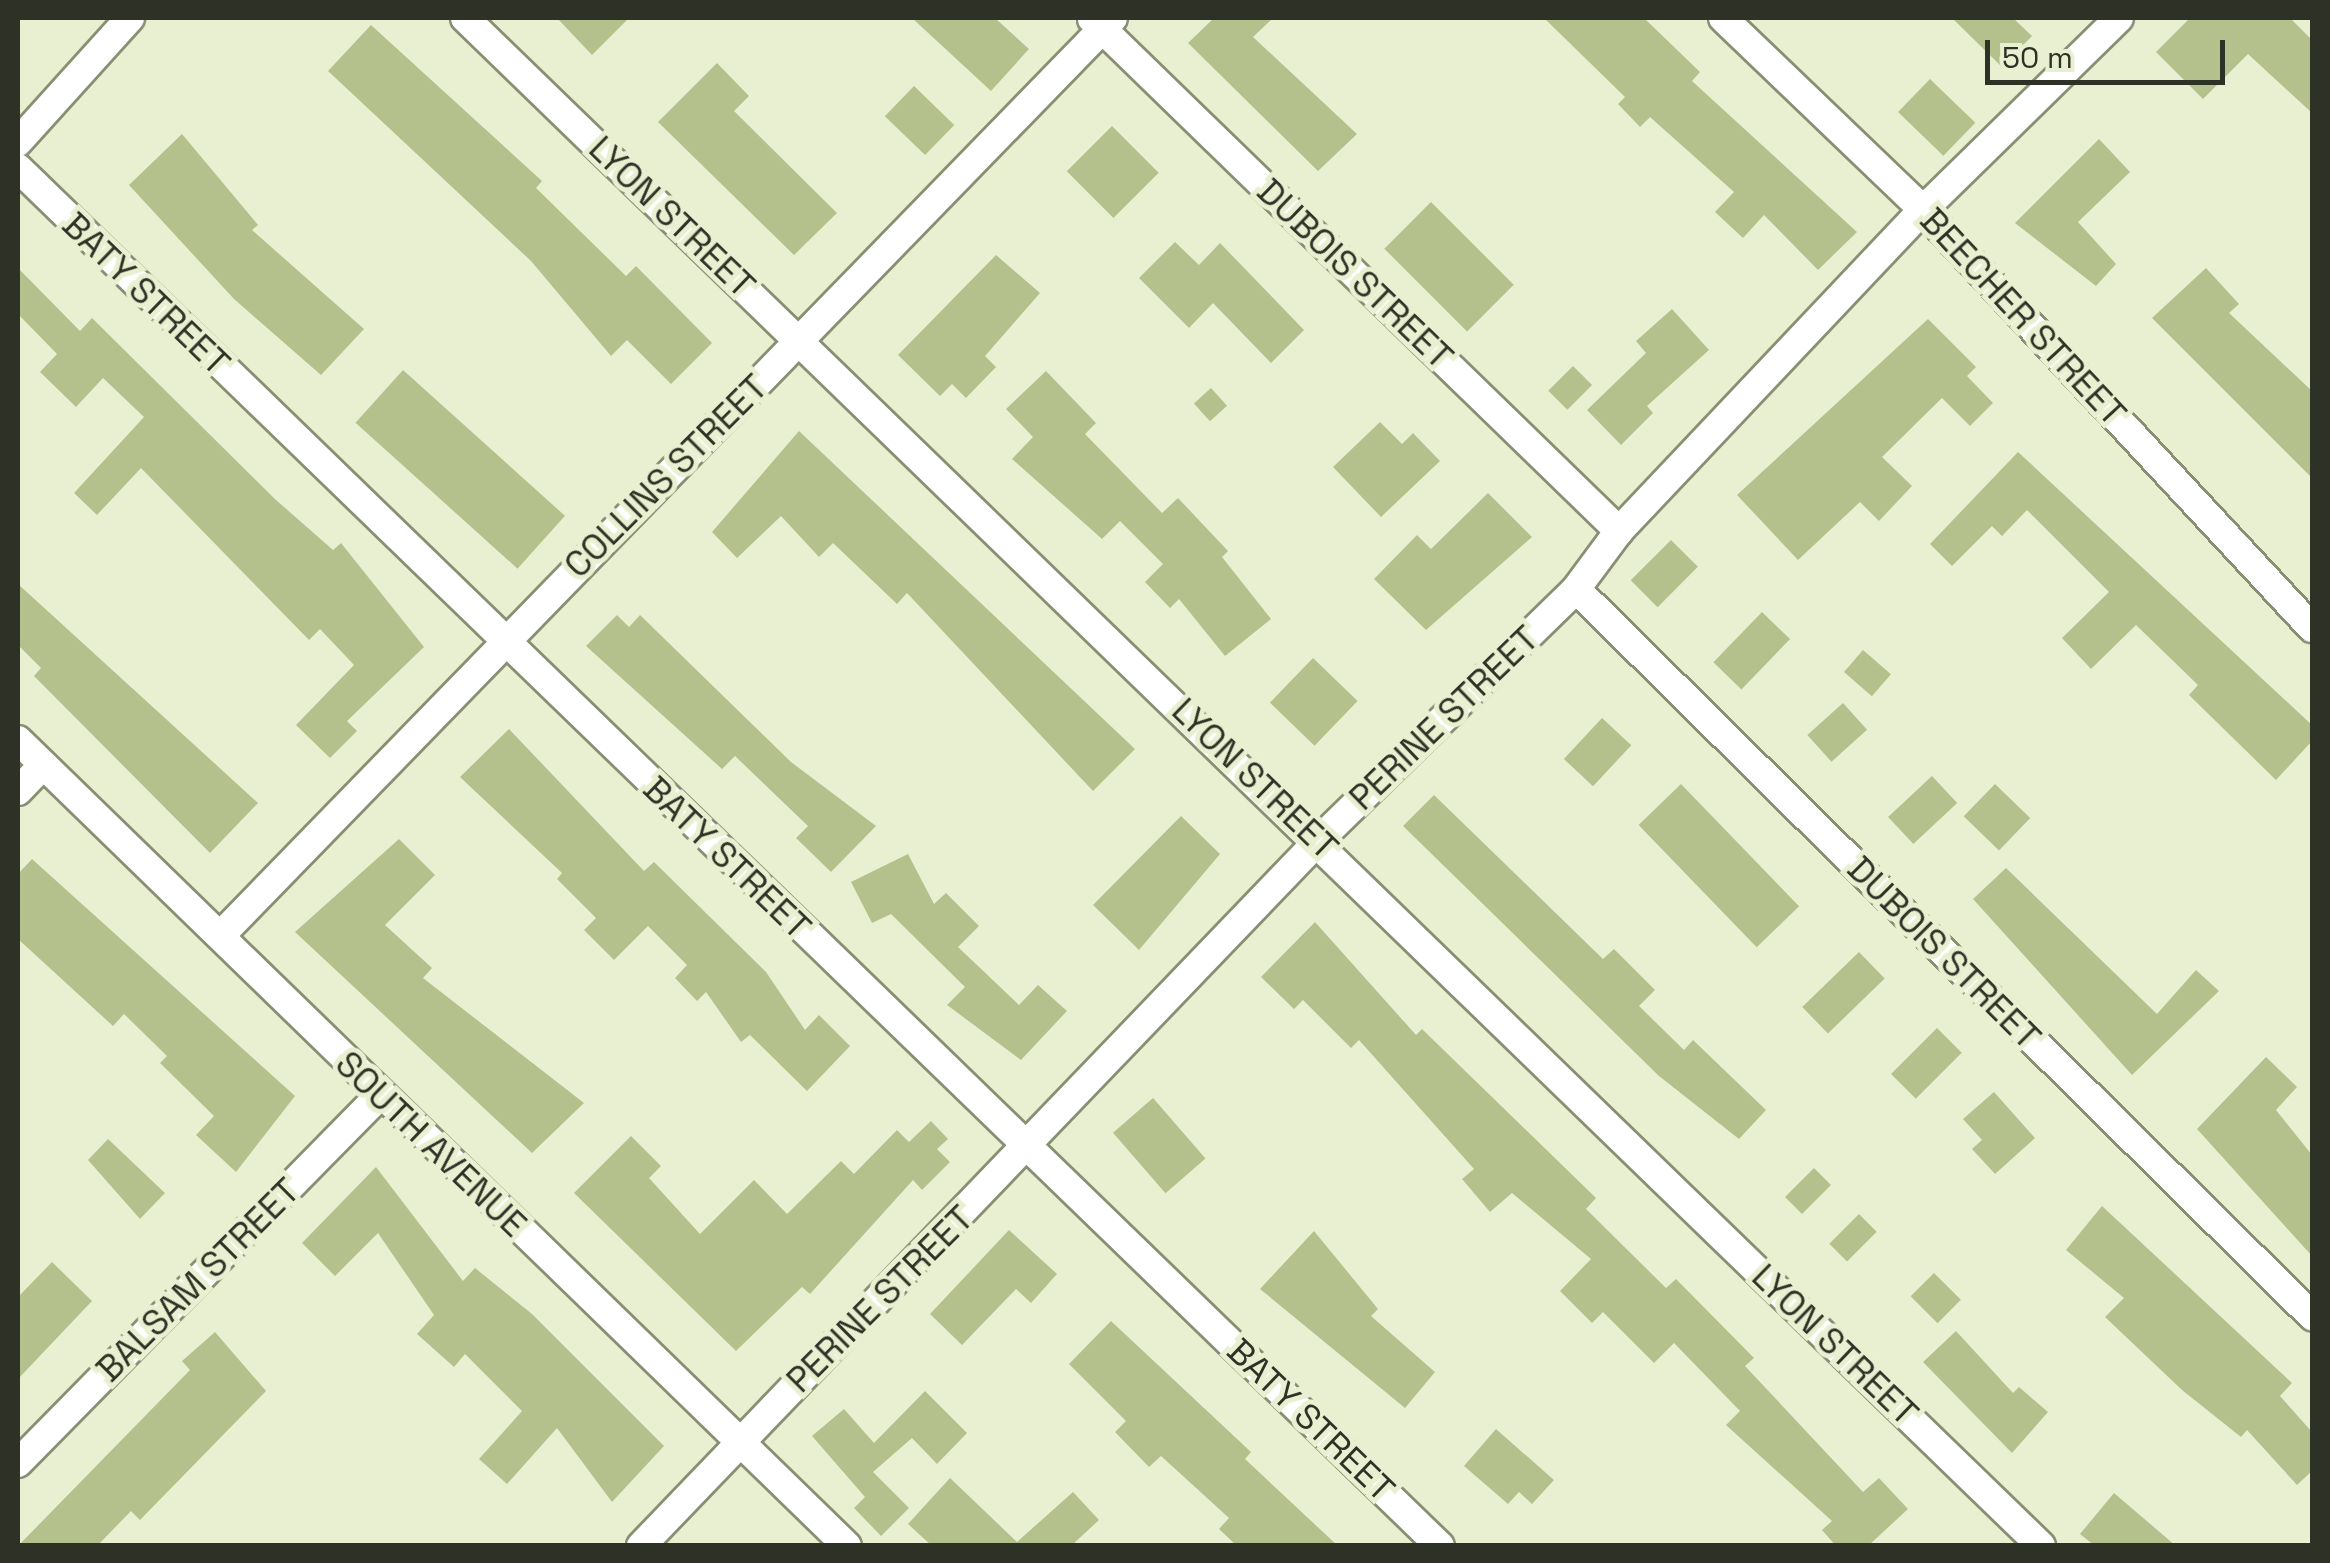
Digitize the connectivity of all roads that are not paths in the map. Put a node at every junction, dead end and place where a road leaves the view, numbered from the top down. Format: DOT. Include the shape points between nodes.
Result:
graph roads {
  1 [pos="130,18"];
  2 [pos="466,18"];
  3 [pos="1723,18"];
  4 [pos="2120,18"];
  5 [pos="1102,21"];
  6 [pos="18,142"];
  7 [pos="18,168"];
  8 [pos="1923,210"];
  9 [pos="801,342"];
  10 [pos="1618,530"];
  11 [pos="1576,590"];
  12 [pos="2312,628"];
  13 [pos="501,641"];
  14 [pos="18,740"];
  15 [pos="43,765"];
  16 [pos="18,791"];
  17 [pos="1319,840"];
  18 [pos="221,934"];
  19 [pos="379,1096"];
  20 [pos="1029,1148"];
  21 [pos="2312,1316"];
  22 [pos="740,1442"];
  23 [pos="18,1463"];
  24 [pos="642,1546"];
  25 [pos="846,1546"];
  26 [pos="1440,1546"];
  27 [pos="2040,1546"];
  1 -- 6 [label="street"];
  2 -- 9 [label="street, LYON STREET"];
  3 -- 8 [label="street, BEECHER STREET"];
  4 -- 8 [label="street, PERINE STREET"];
  5 -- 9 [label="street, COLLINS STREET"];
  5 -- 10 [label="street, DUBOIS STREET"];
  7 -- 13 [label="street, BATY STREET"];
  8 -- 10 [label="street, PERINE STREET"];
  8 -- 12 [label="street, BEECHER STREET"];
  9 -- 13 [label="street, COLLINS STREET"];
  9 -- 17 [label="street, LYON STREET"];
  10 -- 11 [label="street, PERINE STREET"];
  11 -- 17 [label="street, PERINE STREET"];
  11 -- 21 [label="street, DUBOIS STREET"];
  13 -- 18 [label="street, COLLINS STREET"];
  13 -- 20 [label="street, BATY STREET"];
  14 -- 15 [label="street, SOUTH AVENUE"];
  15 -- 16 [label="street"];
  15 -- 18 [label="street, SOUTH AVENUE"];
  17 -- 20 [label="street, PERINE STREET"];
  17 -- 27 [label="street, LYON STREET"];
  18 -- 19 [label="street, SOUTH AVENUE"];
  19 -- 22 [label="street, SOUTH AVENUE"];
  19 -- 23 [label="street, BALSAM STREET"];
  20 -- 22 [label="street, PERINE STREET"];
  20 -- 26 [label="street, BATY STREET"];
  22 -- 24 [label="street, PERINE STREET"];
  22 -- 25 [label="street, SOUTH AVENUE"];
}
